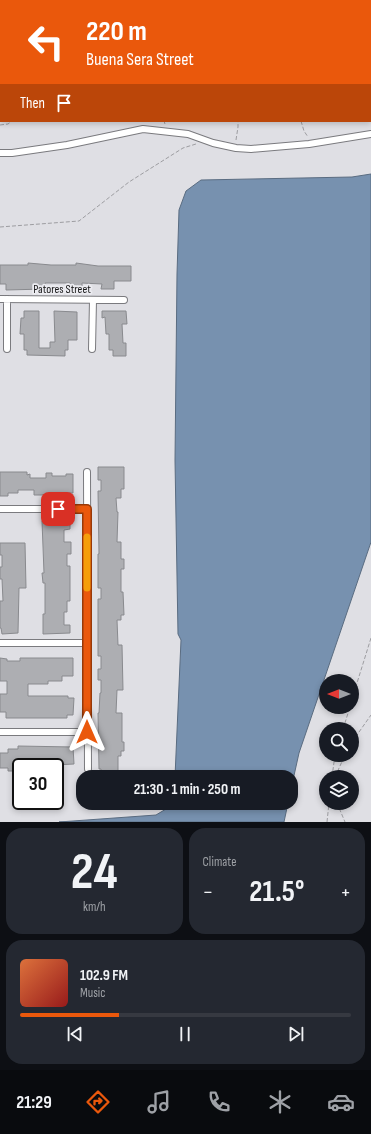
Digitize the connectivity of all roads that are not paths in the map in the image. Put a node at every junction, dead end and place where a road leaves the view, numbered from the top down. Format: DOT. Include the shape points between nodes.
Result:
graph roads {
  1 [pos="371,134"];
  2 [pos="0,153"];
  3 [pos="0,299"];
  4 [pos="7,300"];
  5 [pos="93,300"];
  6 [pos="124,300"];
  7 [pos="7,349"];
  8 [pos="92,349"];
  9 [pos="87,472"];
  10 [pos="0,509"];
  11 [pos="87,509"];
  12 [pos="0,643"];
  13 [pos="87,643"];
  14 [pos="0,732"];
  15 [pos="87,732"];
  16 [pos="88,769"];
  1 -- 2 [label="street" via="251,149 234,148 188,134 143,129 67,145"];
  3 -- 4 [label="street, Patores Street"];
  4 -- 5 [label="street, Patores Street"];
  4 -- 7 [label="street"];
  5 -- 6 [label="street, Patores Street"];
  5 -- 8 [label="street"];
  9 -- 11 [label="street"];
  10 -- 11 [label="street"];
  11 -- 13 [label="street"];
  12 -- 13 [label="street"];
  13 -- 15 [label="street"];
  14 -- 15 [label="street"];
  15 -- 16 [label="street"];
}
